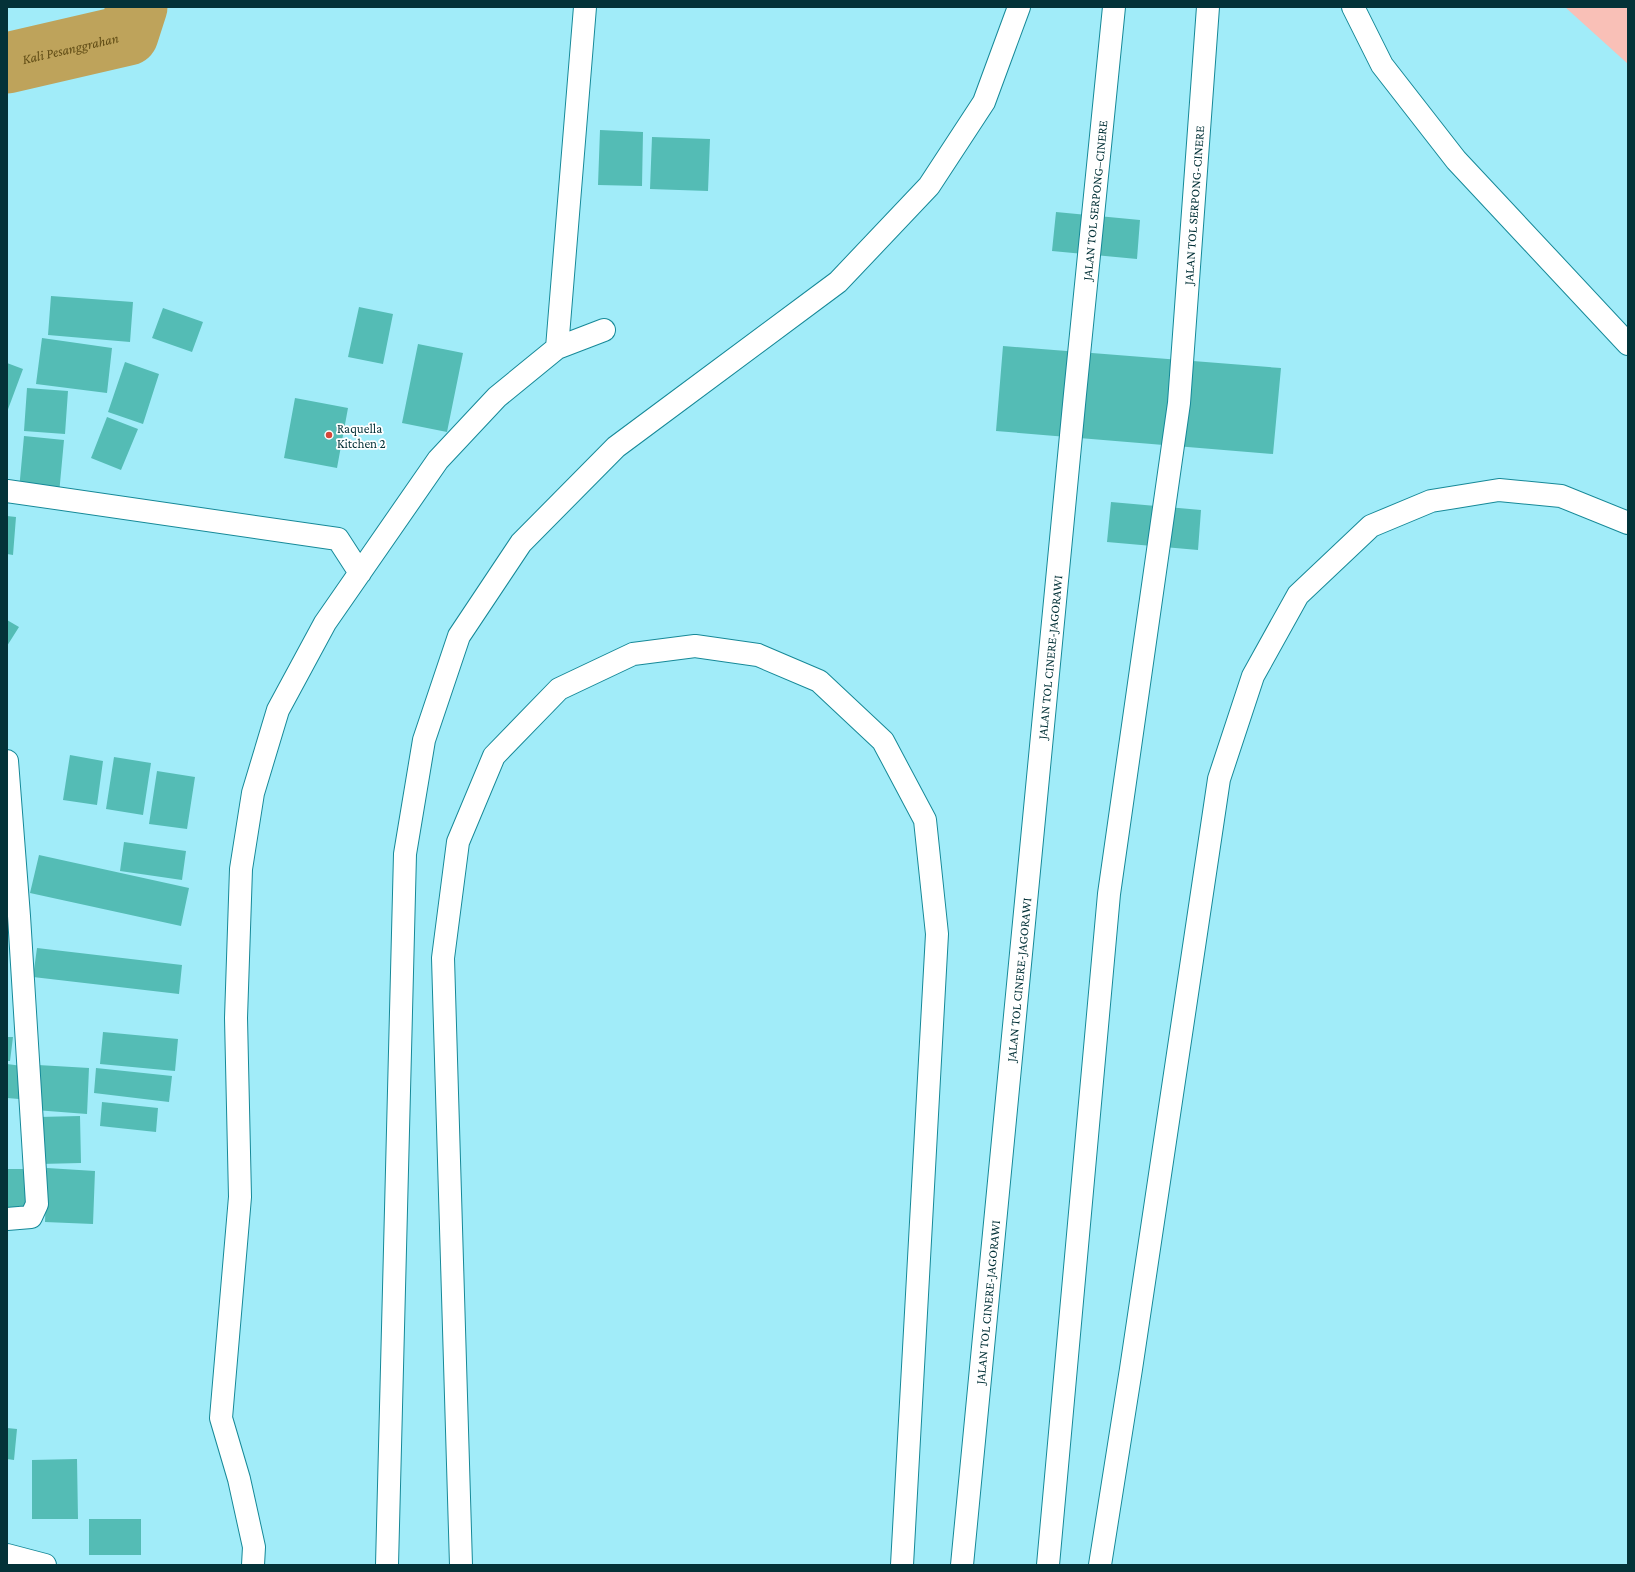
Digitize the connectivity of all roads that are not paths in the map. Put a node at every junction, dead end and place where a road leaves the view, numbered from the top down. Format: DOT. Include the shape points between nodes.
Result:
graph roads {
  1 [pos="585,7"];
  2 [pos="1018,7"];
  3 [pos="1114,7"];
  4 [pos="1208,7"];
  5 [pos="1353,7"];
  6 [pos="604,330"];
  7 [pos="1628,344"];
  8 [pos="557,348"];
  9 [pos="1075,394"];
  10 [pos="7,491"];
  11 [pos="1628,523"];
  12 [pos="360,573"];
  13 [pos="7,761"];
  14 [pos="7,1219"];
  15 [pos="7,1555"];
  16 [pos="45,1565"];
  17 [pos="253,1565"];
  18 [pos="387,1565"];
  19 [pos="461,1565"];
  20 [pos="902,1565"];
  21 [pos="962,1565"];
  22 [pos="1048,1565"];
  23 [pos="1100,1565"];
  1 -- 8 [label="main road"];
  2 -- 18 [label="main road" via="984,102 929,186 838,282 616,447 521,543 459,636 424,740 405,854"];
  3 -- 9 [label="main road, JALAN TOL SERPONG–CINERE"];
  4 -- 22 [label="main road, JALAN TOL SERPONG-CINERE" via="1179,403 1109,894"];
  5 -- 7 [label="main road" via="1382,66 1456,160"];
  6 -- 8 [label="main road"];
  8 -- 12 [label="main road" via="497,397 438,460"];
  9 -- 21 [label="main road, JALAN TOL CINERE-JAGORAWI"];
  10 -- 12 [label="main road" via="338,539"];
  11 -- 23 [label="main road" via="1561,496 1499,490 1431,501 1371,526 1298,595 1252,676 1219,779"];
  12 -- 17 [label="main road" via="325,623 278,710 253,792 241,869 236,1018 240,1197 221,1418 239,1479 254,1547"];
  13 -- 14 [label="main road" via="37,1204 30,1218"];
  15 -- 16 [label="main road"];
  19 -- 20 [label="main road" via="443,958 458,842 494,756 559,689 633,654 695,646 758,655 819,682 883,741 925,820 937,934"];
}
